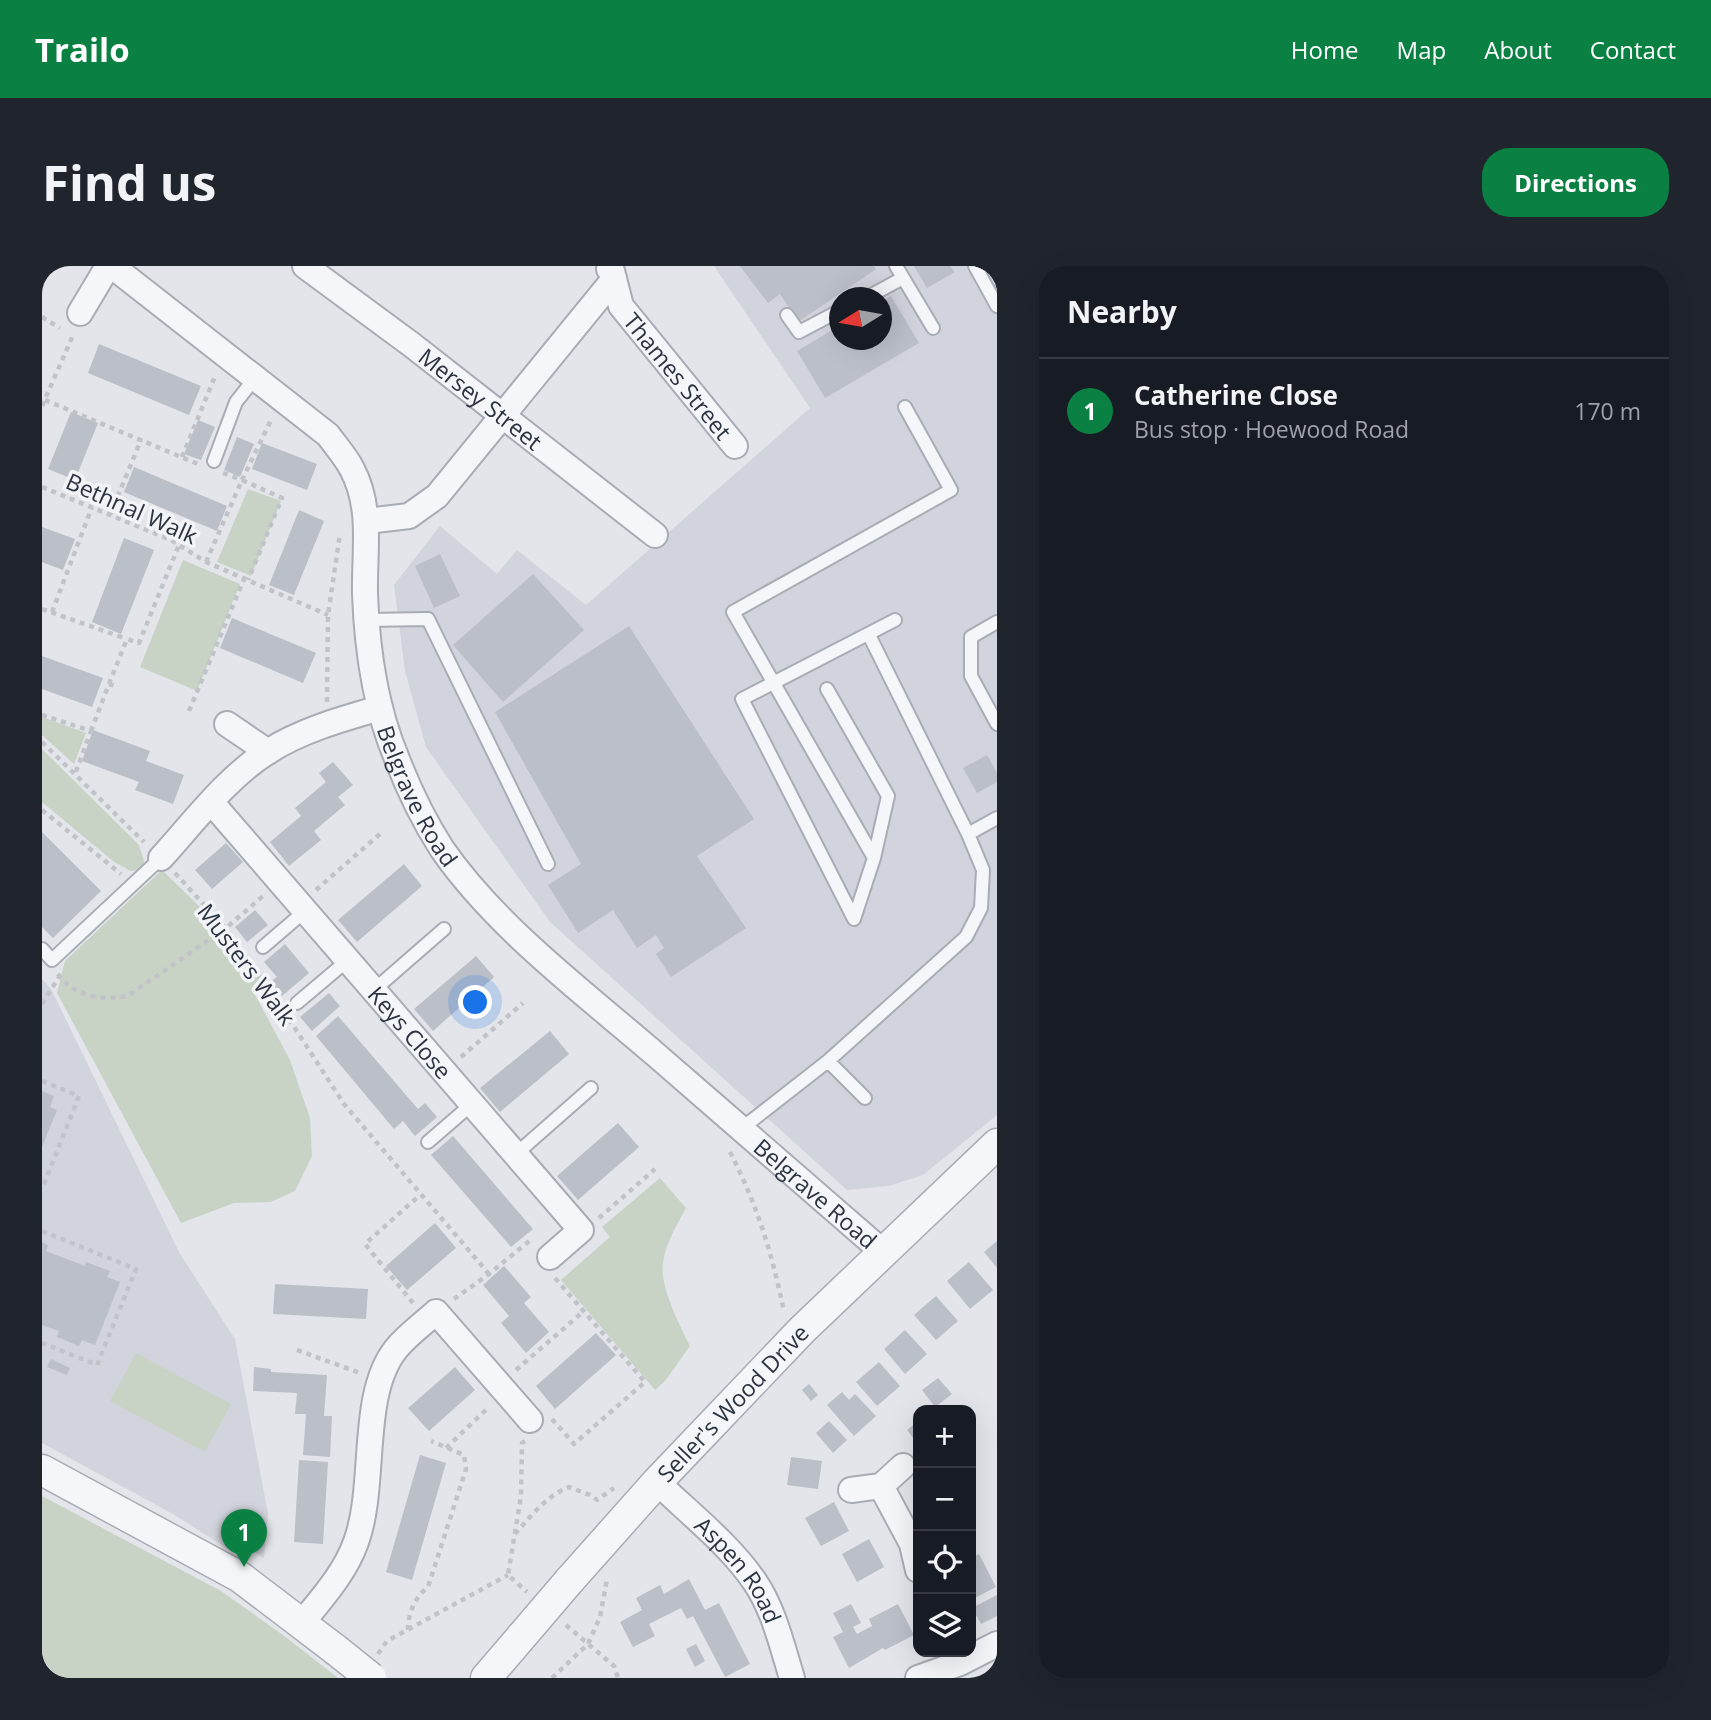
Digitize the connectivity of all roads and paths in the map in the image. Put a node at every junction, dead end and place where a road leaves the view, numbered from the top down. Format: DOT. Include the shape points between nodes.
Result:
graph roads {
  1 [pos="110,266"];
  2 [pos="305,266"];
  3 [pos="896,266"];
  4 [pos="975,266"];
  5 [pos="615,270"];
  6 [pos="903,278"];
  7 [pos="886,287"];
  8 [pos="997,306"];
  9 [pos="80,313"];
  10 [pos="787,315"];
  11 [pos="829,316"];
  12 [pos="42,317"];
  13 [pos="933,328"];
  14 [pos="224,354"];
  15 [pos="255,378"];
  16 [pos="281,398"];
  17 [pos="45,400"];
  18 [pos="42,406"];
  19 [pos="905,407"];
  20 [pos="503,415"];
  21 [pos="141,440"];
  22 [pos="735,446"];
  23 [pos="214,461"];
  24 [pos="242,480"];
  25 [pos="42,487"];
  26 [pos="92,507"];
  27 [pos="110,515"];
  28 [pos="367,521"];
  29 [pos="340,534"];
  30 [pos="655,535"];
  31 [pos="178,545"];
  32 [pos="206,562"];
  33 [pos="246,580"];
  34 [pos="42,608"];
  35 [pos="52,612"];
  36 [pos="328,615"];
  37 [pos="367,620"];
  38 [pos="895,620"];
  39 [pos="997,622"];
  40 [pos="869,635"];
  41 [pos="127,639"];
  42 [pos="109,684"];
  43 [pos="773,684"];
  44 [pos="118,687"];
  45 [pos="827,689"];
  46 [pos="380,708"];
  47 [pos="189,711"];
  48 [pos="42,715"];
  49 [pos="227,724"];
  50 [pos="327,724"];
  51 [pos="997,724"];
  52 [pos="91,731"];
  53 [pos="42,742"];
  54 [pos="268,752"];
  55 [pos="75,774"];
  56 [pos="212,803"];
  57 [pos="42,810"];
  58 [pos="997,818"];
  59 [pos="382,833"];
  60 [pos="968,834"];
  61 [pos="161,858"];
  62 [pos="874,858"];
  63 [pos="548,864"];
  64 [pos="279,881"];
  65 [pos="133,883"];
  66 [pos="302,907"];
  67 [pos="226,928"];
  68 [pos="444,929"];
  69 [pos="263,947"];
  70 [pos="42,949"];
  71 [pos="52,960"];
  72 [pos="348,960"];
  73 [pos="59,977"];
  74 [pos="374,990"];
  75 [pos="298,1003"];
  76 [pos="523,1003"];
  77 [pos="42,1004"];
  78 [pos="828,1061"];
  79 [pos="444,1072"];
  80 [pos="42,1081"];
  81 [pos="592,1088"];
  82 [pos="865,1097"];
  83 [pos="472,1104"];
  84 [pos="741,1129"];
  85 [pos="428,1142"];
  86 [pos="997,1144"];
  87 [pos="516,1154"];
  88 [pos="655,1169"];
  89 [pos="42,1189"];
  90 [pos="420,1195"];
  91 [pos="581,1230"];
  92 [pos="42,1231"];
  93 [pos="526,1244"];
  94 [pos="883,1252"];
  95 [pos="515,1253"];
  96 [pos="545,1261"];
  97 [pos="489,1274"];
  98 [pos="584,1311"];
  99 [pos="432,1316"];
  100 [pos="802,1330"];
  101 [pos="42,1343"];
  102 [pos="297,1350"];
  103 [pos="381,1379"];
  104 [pos="502,1388"];
  105 [pos="534,1425"];
  106 [pos="431,1441"];
  107 [pos="446,1448"];
  108 [pos="903,1466"];
  109 [pos="42,1470"];
  110 [pos="657,1482"];
  111 [pos="620,1484"];
  112 [pos="881,1486"];
  113 [pos="851,1490"];
  114 [pos="515,1534"];
  115 [pos="601,1542"];
  116 [pos="913,1549"];
  117 [pos="508,1575"];
  118 [pos="537,1600"];
  119 [pos="302,1623"];
  120 [pos="565,1624"];
  121 [pos="408,1630"];
  122 [pos="588,1644"];
  123 [pos="997,1644"];
  124 [pos="976,1651"];
  125 [pos="957,1657"];
  126 [pos="372,1669"];
  127 [pos="486,1678"];
  128 [pos="552,1678"];
  129 [pos="618,1678"];
  130 [pos="792,1678"];
  131 [pos="918,1678"];
  1 -- 9 [label="street"];
  1 -- 14 [label="street, Belgrave Road"];
  2 -- 20 [label="street, Mersey Street"];
  3 -- 6 [label="lane"];
  4 -- 8 [label="lane"];
  5 -- 20 [label="street"];
  5 -- 22 [label="street, Thames Street" via="621,306"];
  6 -- 7 [label="lane"];
  6 -- 13 [label="lane"];
  10 -- 11 [label="lane" via="799,332"];
  12 -- 17 [label="path" via="73,336"];
  14 -- 15 [label="street, Belgrave Road"];
  14 -- 21 [label="path" via="182,457"];
  15 -- 16 [label="street, Belgrave Road"];
  15 -- 23 [label="lane" via="236,402"];
  16 -- 24 [label="path, Bethnal Walk"];
  16 -- 28 [label="street, Belgrave Road" via="328,435 351,466"];
  17 -- 18 [label="path"];
  17 -- 21 [label="path"];
  19 -- 43 [label="lane" via="951,490 733,612"];
  20 -- 28 [label="street" via="437,496 409,516"];
  20 -- 30 [label="street, Mersey Street"];
  21 -- 27 [label="path"];
  24 -- 32 [label="path, Bethnal Walk"];
  24 -- 33 [label="path" via="282,498"];
  25 -- 26 [label="path, Bethnal Walk"];
  26 -- 27 [label="path, Bethnal Walk"];
  26 -- 35 [label="path"];
  27 -- 31 [label="path, Bethnal Walk"];
  28 -- 37 [label="street, Belgrave Road"];
  29 -- 36 [label="path"];
  31 -- 32 [label="path, Bethnal Walk"];
  31 -- 41 [label="path" via="139,643"];
  32 -- 33 [label="path, Bethnal Walk"];
  33 -- 36 [label="path, Bethnal Walk"];
  33 -- 47 [label="path"];
  34 -- 35 [label="path"];
  35 -- 41 [label="path"];
  36 -- 50 [label="path"];
  37 -- 46 [label="street, Belgrave Road"];
  37 -- 63 [label="lane" via="428,620"];
  38 -- 40 [label="lane"];
  39 -- 51 [label="lane" via="971,637 971,676"];
  40 -- 43 [label="lane"];
  40 -- 60 [label="lane"];
  41 -- 42 [label="path"];
  42 -- 44 [label="path"];
  42 -- 52 [label="path"];
  43 -- 62 [label="lane"];
  43 -- 62 [label="lane" via="742,699 854,919"];
  45 -- 62 [label="lane" via="888,796"];
  46 -- 50 [label="street"];
  46 -- 84 [label="street, Belgrave Road" via="416,802 442,848 474,890 570,981"];
  48 -- 52 [label="path"];
  49 -- 54 [label="street"];
  50 -- 54 [label="street"];
  52 -- 55 [label="path"];
  53 -- 55 [label="path, Musters Walk"];
  54 -- 56 [label="street"];
  55 -- 61 [label="path, Musters Walk"];
  56 -- 61 [label="street"];
  56 -- 64 [label="street, Keys Close"];
  57 -- 65 [label="path"];
  58 -- 60 [label="lane"];
  59 -- 66 [label="path"];
  60 -- 78 [label="lane" via="983,870 981,908 966,937"];
  61 -- 65 [label="lane"];
  61 -- 67 [label="path, Musters Walk"];
  64 -- 66 [label="street, Keys Close"];
  64 -- 67 [label="path"];
  65 -- 71 [label="lane"];
  66 -- 69 [label="lane"];
  66 -- 72 [label="street, Keys Close"];
  67 -- 73 [label="path" via="129,995 114,1000 79,993"];
  67 -- 90 [label="path, Musters Walk" via="344,1104"];
  68 -- 74 [label="lane"];
  70 -- 71 [label="lane"];
  71 -- 73 [label="path"];
  72 -- 74 [label="street, Keys Close"];
  72 -- 75 [label="lane"];
  73 -- 77 [label="path"];
  74 -- 79 [label="street, Keys Close"];
  76 -- 79 [label="path"];
  78 -- 82 [label="lane"];
  78 -- 84 [label="lane"];
  79 -- 83 [label="street, Keys Close"];
  80 -- 89 [label="path" via="79,1096"];
  81 -- 87 [label="lane"];
  83 -- 85 [label="lane"];
  83 -- 87 [label="street, Keys Close"];
  84 -- 94 [label="street, Belgrave Road"];
  84 -- 100 [label="path" via="727,1145 760,1218 784,1314"];
  86 -- 94 [label="street, Seller's Wood Drive"];
  87 -- 91 [label="street, Keys Close"];
  88 -- 91 [label="path"];
  90 -- 97 [label="path, Musters Walk"];
  90 -- 99 [label="path" via="365,1244"];
  91 -- 96 [label="street"];
  92 -- 101 [label="path" via="136,1269 97,1365"];
  93 -- 96 [label="path"];
  94 -- 100 [label="street, Seller's Wood Drive"];
  95 -- 97 [label="path"];
  96 -- 98 [label="path"];
  97 -- 99 [label="path"];
  98 -- 104 [label="path"];
  98 -- 105 [label="path" via="645,1382 573,1444 551,1418"];
  99 -- 103 [label="street" via="397,1348"];
  99 -- 104 [label="street"];
  100 -- 110 [label="street, Seller's Wood Drive"];
  102 -- 103 [label="path"];
  103 -- 119 [label="street" via="365,1508 356,1544 340,1574"];
  104 -- 105 [label="street"];
  104 -- 107 [label="path"];
  105 -- 114 [label="path" via="522,1443"];
  106 -- 107 [label="path"];
  107 -- 121 [label="path" via="464,1455 466,1469 428,1587 419,1594"];
  108 -- 112 [label="street"];
  109 -- 119 [label="street" via="240,1577"];
  110 -- 115 [label="street, Seller's Wood Drive"];
  110 -- 130 [label="street, Aspen Road" via="730,1551 756,1583 773,1617"];
  111 -- 114 [label="path" via="597,1500 569,1488 557,1492"];
  112 -- 113 [label="street"];
  112 -- 116 [label="street"];
  114 -- 117 [label="path"];
  115 -- 122 [label="path" via="609,1572 600,1617"];
  115 -- 127 [label="street, Seller's Wood Drive, bridge"];
  117 -- 118 [label="path"];
  117 -- 121 [label="path"];
  119 -- 126 [label="street, bridge" via="336,1650"];
  120 -- 122 [label="path"];
  121 -- 126 [label="path" via="387,1641"];
  122 -- 128 [label="path"];
  122 -- 129 [label="path" via="614,1666"];
  123 -- 124 [label="street"];
  125 -- 131 [label="street"];
}
